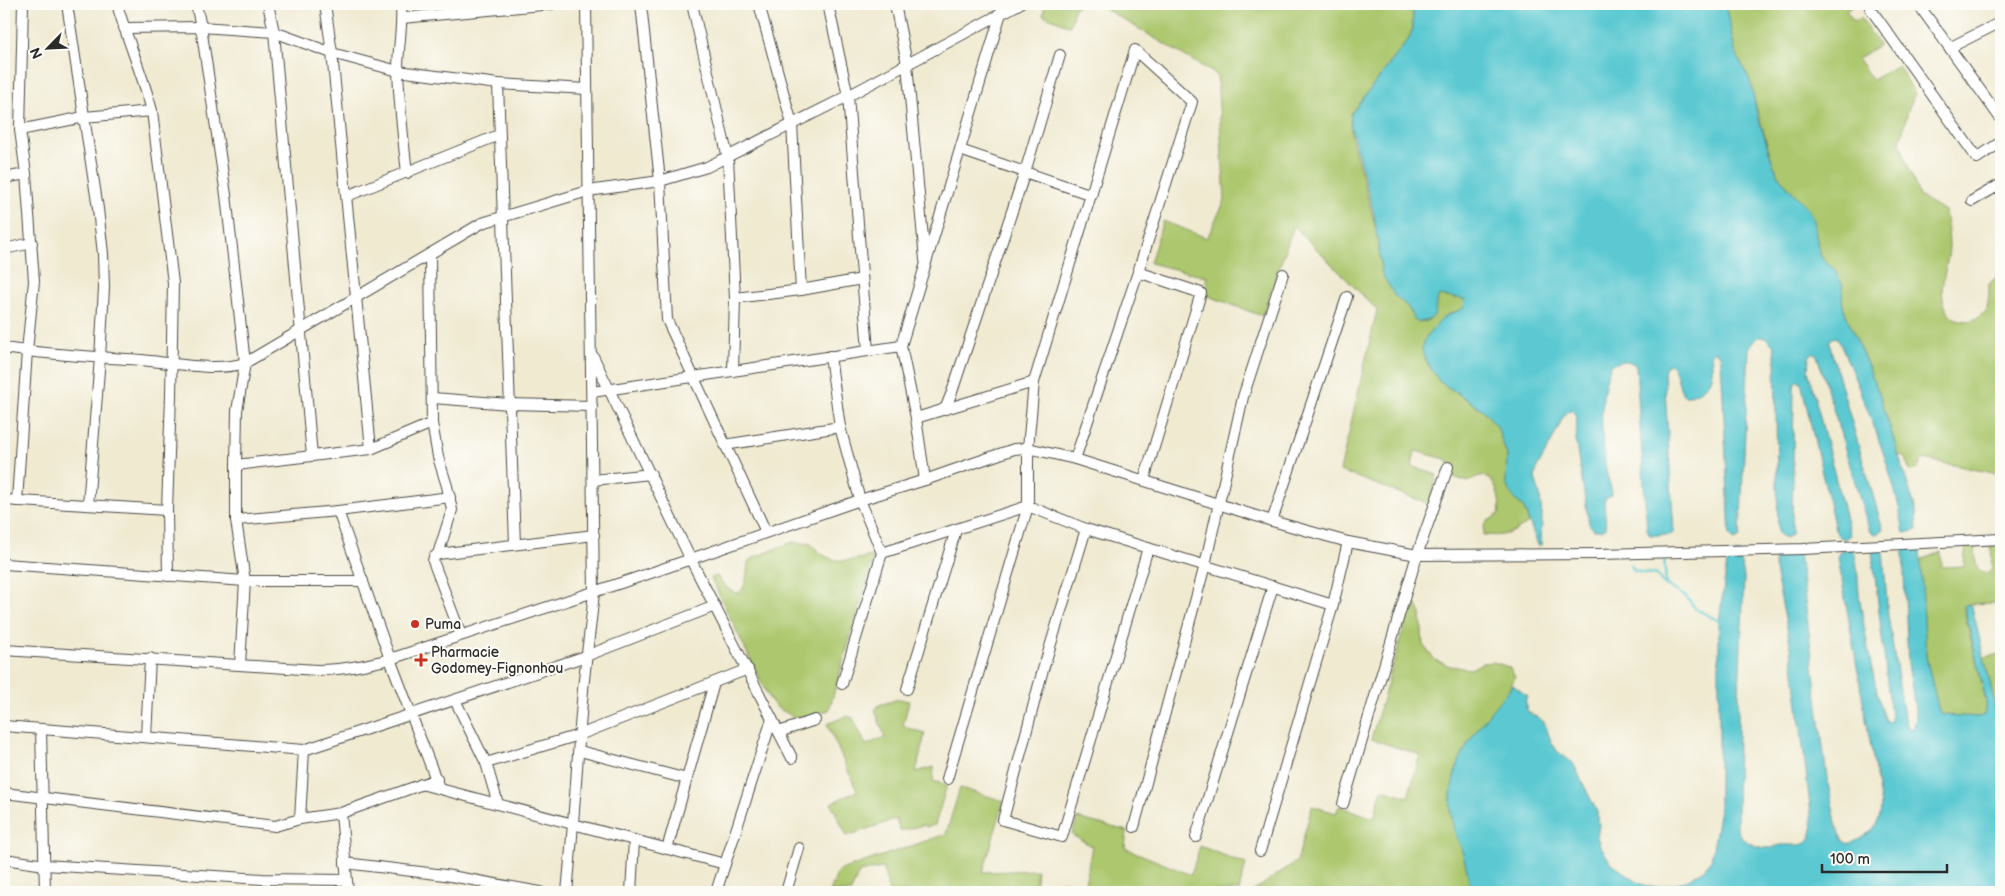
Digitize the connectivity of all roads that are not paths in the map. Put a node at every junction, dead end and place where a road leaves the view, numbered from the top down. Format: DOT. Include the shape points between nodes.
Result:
graph roads {
  1 [pos="23,4"];
  2 [pos="67,4"];
  3 [pos="117,4"];
  4 [pos="196,4"];
  5 [pos="268,4"];
  6 [pos="325,4"];
  7 [pos="401,4"];
  8 [pos="552,4"];
  9 [pos="586,4"];
  10 [pos="641,4"];
  11 [pos="692,4"];
  12 [pos="759,4"];
  13 [pos="828,4"];
  14 [pos="895,4"];
  15 [pos="1019,4"];
  16 [pos="1918,4"];
  17 [pos="1870,8"];
  18 [pos="1001,13"];
  19 [pos="402,18"];
  20 [pos="2001,22"];
  21 [pos="202,27"];
  22 [pos="124,28"];
  23 [pos="274,32"];
  24 [pos="1949,48"];
  25 [pos="332,53"];
  26 [pos="1060,55"];
  27 [pos="907,64"];
  28 [pos="398,71"];
  29 [pos="498,84"];
  30 [pos="587,89"];
  31 [pos="848,96"];
  32 [pos="152,111"];
  33 [pos="84,116"];
  34 [pos="2001,120"];
  35 [pos="792,124"];
  36 [pos="20,130"];
  37 [pos="500,135"];
  38 [pos="2001,142"];
  39 [pos="960,150"];
  40 [pos="728,158"];
  41 [pos="1025,172"];
  42 [pos="407,173"];
  43 [pos="26,174"];
  44 [pos="4,178"];
  45 [pos="660,181"];
  46 [pos="2001,184"];
  47 [pos="588,191"];
  48 [pos="1092,195"];
  49 [pos="347,196"];
  50 [pos="1972,201"];
  51 [pos="504,216"];
  52 [pos="32,243"];
  53 [pos="4,249"];
  54 [pos="430,254"];
  55 [pos="925,266"];
  56 [pos="1138,272"];
  57 [pos="1283,274"];
  58 [pos="862,279"];
  59 [pos="801,290"];
  60 [pos="357,297"];
  61 [pos="1347,297"];
  62 [pos="735,298"];
  63 [pos="300,331"];
  64 [pos="902,346"];
  65 [pos="4,348"];
  66 [pos="27,351"];
  67 [pos="868,351"];
  68 [pos="592,352"];
  69 [pos="830,356"];
  70 [pos="100,358"];
  71 [pos="171,363"];
  72 [pos="245,363"];
  73 [pos="733,371"];
  74 [pos="693,377"];
  75 [pos="1034,382"];
  76 [pos="610,389"];
  77 [pos="592,392"];
  78 [pos="433,398"];
  79 [pos="508,404"];
  80 [pos="592,406"];
  81 [pos="942,410"];
  82 [pos="916,418"];
  83 [pos="432,424"];
  84 [pos="840,427"];
  85 [pos="724,445"];
  86 [pos="1028,448"];
  87 [pos="371,449"];
  88 [pos="312,456"];
  89 [pos="1075,459"];
  90 [pos="236,465"];
  91 [pos="1448,467"];
  92 [pos="651,474"];
  93 [pos="594,480"];
  94 [pos="925,480"];
  95 [pos="1144,480"];
  96 [pos="450,497"];
  97 [pos="4,500"];
  98 [pos="860,500"];
  99 [pos="17,501"];
  100 [pos="1218,503"];
  101 [pos="88,505"];
  102 [pos="1028,506"];
  103 [pos="167,510"];
  104 [pos="338,511"];
  105 [pos="236,520"];
  106 [pos="1272,521"];
  107 [pos="1086,529"];
  108 [pos="956,530"];
  109 [pos="766,532"];
  110 [pos="594,535"];
  111 [pos="2001,539"];
  112 [pos="1348,542"];
  113 [pos="515,544"];
  114 [pos="1148,548"];
  115 [pos="882,553"];
  116 [pos="438,554"];
  117 [pos="1417,555"];
  118 [pos="690,558"];
  119 [pos="4,564"];
  120 [pos="1204,565"];
  121 [pos="168,576"];
  122 [pos="245,581"];
  123 [pos="363,581"];
  124 [pos="1273,586"];
  125 [pos="594,592"];
  126 [pos="1334,605"];
  127 [pos="715,606"];
  128 [pos="461,635"];
  129 [pos="4,650"];
  130 [pos="586,656"];
  131 [pos="150,658"];
  132 [pos="390,659"];
  133 [pos="240,665"];
  134 [pos="748,669"];
  135 [pos="714,684"];
  136 [pos="842,684"];
  137 [pos="907,689"];
  138 [pos="456,700"];
  139 [pos="412,715"];
  140 [pos="772,718"];
  141 [pos="815,720"];
  142 [pos="4,726"];
  143 [pos="41,729"];
  144 [pos="779,732"];
  145 [pos="579,735"];
  146 [pos="146,737"];
  147 [pos="304,750"];
  148 [pos="580,751"];
  149 [pos="792,758"];
  150 [pos="486,763"];
  151 [pos="947,778"];
  152 [pos="687,779"];
  153 [pos="438,784"];
  154 [pos="4,793"];
  155 [pos="43,799"];
  156 [pos="498,804"];
  157 [pos="1344,804"];
  158 [pos="341,813"];
  159 [pos="300,818"];
  160 [pos="574,825"];
  161 [pos="1134,827"];
  162 [pos="1196,837"];
  163 [pos="634,840"];
  164 [pos="799,848"];
  165 [pos="667,849"];
  166 [pos="1260,851"];
  167 [pos="4,859"];
  168 [pos="345,863"];
  169 [pos="725,864"];
  170 [pos="45,865"];
  171 [pos="346,880"];
  172 [pos="45,892"];
  173 [pos="348,892"];
  174 [pos="540,892"];
  175 [pos="567,892"];
  176 [pos="631,892"];
  177 [pos="716,892"];
  178 [pos="786,892"];
  1 -- 36 [label="street"];
  2 -- 33 [label="street"];
  3 -- 22 [label="street"];
  4 -- 21 [label="street"];
  5 -- 23 [label="street"];
  6 -- 25 [label="street"];
  7 -- 19 [label="street"];
  8 -- 19 [label="street"];
  9 -- 30 [label="street"];
  10 -- 45 [label="street"];
  11 -- 40 [label="street"];
  12 -- 35 [label="street"];
  13 -- 31 [label="street"];
  14 -- 27 [label="street"];
  15 -- 18 [label="street"];
  16 -- 24 [label="street"];
  17 -- 38 [label="street" via="1977,158"];
  18 -- 27 [label="street"];
  18 -- 39 [label="street"];
  19 -- 28 [label="street"];
  20 -- 24 [label="street"];
  21 -- 22 [label="street"];
  21 -- 23 [label="street"];
  21 -- 72 [label="street"];
  22 -- 32 [label="street"];
  23 -- 25 [label="street"];
  23 -- 63 [label="street"];
  24 -- 34 [label="street"];
  25 -- 28 [label="street"];
  25 -- 49 [label="street"];
  26 -- 41 [label="street"];
  27 -- 31 [label="street"];
  27 -- 55 [label="street"];
  28 -- 29 [label="street"];
  28 -- 42 [label="street"];
  29 -- 30 [label="street"];
  29 -- 37 [label="street"];
  30 -- 47 [label="street"];
  31 -- 35 [label="street"];
  31 -- 58 [label="street"];
  32 -- 33 [label="street"];
  32 -- 71 [label="street" via="173,283"];
  33 -- 36 [label="street"];
  33 -- 70 [label="street" via="103,254"];
  35 -- 40 [label="street"];
  35 -- 59 [label="street"];
  36 -- 43 [label="street"];
  37 -- 42 [label="street"];
  37 -- 51 [label="street"];
  39 -- 41 [label="street"];
  39 -- 55 [label="street"];
  40 -- 45 [label="street"];
  40 -- 62 [label="street"];
  41 -- 48 [label="street"];
  41 -- 81 [label="street" via="952,392"];
  42 -- 49 [label="street"];
  43 -- 44 [label="street"];
  43 -- 52 [label="street"];
  45 -- 47 [label="street"];
  45 -- 74 [label="street" via="667,320"];
  46 -- 50 [label="street"];
  47 -- 51 [label="street"];
  47 -- 68 [label="street"];
  48 -- 56 [label="street" via="1135,50 1192,102"];
  48 -- 75 [label="street"];
  49 -- 60 [label="street"];
  51 -- 54 [label="street" via="482,223"];
  51 -- 79 [label="street"];
  52 -- 53 [label="street"];
  52 -- 66 [label="street" via="34,281"];
  54 -- 60 [label="street"];
  54 -- 78 [label="street"];
  55 -- 64 [label="street"];
  56 -- 89 [label="street"];
  56 -- 95 [label="street" via="1202,293"];
  57 -- 100 [label="street" via="1243,396"];
  58 -- 59 [label="street"];
  58 -- 67 [label="street"];
  59 -- 62 [label="street"];
  60 -- 63 [label="street"];
  60 -- 87 [label="street"];
  61 -- 106 [label="street"];
  62 -- 73 [label="street"];
  63 -- 72 [label="street"];
  63 -- 88 [label="street"];
  64 -- 67 [label="street"];
  64 -- 82 [label="street"];
  65 -- 66 [label="street"];
  66 -- 70 [label="street"];
  66 -- 99 [label="street"];
  67 -- 69 [label="street"];
  68 -- 76 [label="street"];
  68 -- 77 [label="street"];
  69 -- 73 [label="street"];
  69 -- 84 [label="street"];
  70 -- 71 [label="street"];
  70 -- 101 [label="street"];
  71 -- 72 [label="street" via="235,366"];
  71 -- 103 [label="street"];
  72 -- 90 [label="street" via="237,411"];
  73 -- 74 [label="street"];
  74 -- 76 [label="street"];
  74 -- 85 [label="street"];
  75 -- 81 [label="street"];
  75 -- 86 [label="street"];
  76 -- 77 [label="street"];
  76 -- 92 [label="street"];
  77 -- 80 [label="street"];
  78 -- 79 [label="street"];
  78 -- 83 [label="street"];
  79 -- 80 [label="street"];
  79 -- 113 [label="street"];
  80 -- 93 [label="street"];
  81 -- 82 [label="street"];
  82 -- 94 [label="street"];
  83 -- 87 [label="street"];
  83 -- 96 [label="street"];
  84 -- 85 [label="street"];
  84 -- 98 [label="street"];
  85 -- 109 [label="street"];
  86 -- 89 [label="street"];
  86 -- 94 [label="street" via="1014,449"];
  86 -- 102 [label="street"];
  87 -- 88 [label="street"];
  88 -- 90 [label="street"];
  89 -- 95 [label="street"];
  90 -- 105 [label="street"];
  91 -- 117 [label="street"];
  92 -- 93 [label="street"];
  92 -- 118 [label="street"];
  93 -- 110 [label="street"];
  94 -- 98 [label="street"];
  95 -- 100 [label="street"];
  96 -- 104 [label="street"];
  96 -- 116 [label="street" via="450,521"];
  97 -- 99 [label="street"];
  98 -- 109 [label="street"];
  98 -- 115 [label="street"];
  99 -- 101 [label="street"];
  100 -- 106 [label="street"];
  100 -- 120 [label="street"];
  101 -- 103 [label="street"];
  102 -- 107 [label="street"];
  102 -- 108 [label="street"];
  102 -- 151 [label="street"];
  103 -- 121 [label="street"];
  104 -- 105 [label="street"];
  104 -- 123 [label="street"];
  105 -- 122 [label="street"];
  106 -- 112 [label="street"];
  107 -- 114 [label="street"];
  107 -- 114 [label="street" via="1042,673 1003,820 1062,837"];
  108 -- 115 [label="street"];
  108 -- 137 [label="street"];
  109 -- 118 [label="street"];
  110 -- 113 [label="street"];
  110 -- 125 [label="street"];
  111 -- 117 [label="street" via="1804,549"];
  112 -- 117 [label="street"];
  112 -- 126 [label="street"];
  113 -- 116 [label="street"];
  114 -- 120 [label="street"];
  115 -- 136 [label="street"];
  116 -- 128 [label="street" via="433,561"];
  117 -- 157 [label="street"];
  118 -- 125 [label="street"];
  118 -- 127 [label="street"];
  119 -- 121 [label="street"];
  120 -- 124 [label="street"];
  120 -- 161 [label="street"];
  121 -- 122 [label="street"];
  122 -- 123 [label="street"];
  122 -- 133 [label="street"];
  123 -- 132 [label="street"];
  124 -- 126 [label="street"];
  124 -- 162 [label="street"];
  125 -- 128 [label="street"];
  125 -- 130 [label="street"];
  126 -- 166 [label="street"];
  127 -- 130 [label="street"];
  127 -- 134 [label="street"];
  128 -- 132 [label="street"];
  129 -- 131 [label="street"];
  130 -- 138 [label="street"];
  130 -- 145 [label="street"];
  131 -- 133 [label="street"];
  131 -- 146 [label="street"];
  132 -- 133 [label="street" via="338,670"];
  132 -- 139 [label="street"];
  134 -- 135 [label="street"];
  134 -- 140 [label="street"];
  135 -- 145 [label="street"];
  135 -- 152 [label="street"];
  138 -- 139 [label="street"];
  138 -- 150 [label="street"];
  139 -- 147 [label="street"];
  139 -- 153 [label="street"];
  140 -- 144 [label="street"];
  140 -- 169 [label="street"];
  141 -- 144 [label="street"];
  142 -- 143 [label="street"];
  143 -- 146 [label="street"];
  143 -- 155 [label="street"];
  144 -- 149 [label="street"];
  145 -- 148 [label="street"];
  145 -- 150 [label="street"];
  146 -- 147 [label="street"];
  147 -- 159 [label="street"];
  148 -- 152 [label="street"];
  148 -- 160 [label="street"];
  150 -- 156 [label="street"];
  152 -- 165 [label="street"];
  153 -- 156 [label="street"];
  153 -- 158 [label="street" via="421,784"];
  154 -- 155 [label="street"];
  155 -- 159 [label="street" via="275,826"];
  155 -- 170 [label="street"];
  156 -- 160 [label="street"];
  158 -- 159 [label="street"];
  158 -- 168 [label="street"];
  160 -- 163 [label="street"];
  160 -- 175 [label="street"];
  163 -- 165 [label="street"];
  163 -- 176 [label="street"];
  164 -- 178 [label="street"];
  165 -- 169 [label="street"];
  167 -- 170 [label="street"];
  168 -- 171 [label="street"];
  168 -- 174 [label="street" via="445,875"];
  169 -- 177 [label="street"];
  170 -- 171 [label="street"];
  170 -- 172 [label="street"];
  171 -- 173 [label="street"];
}
